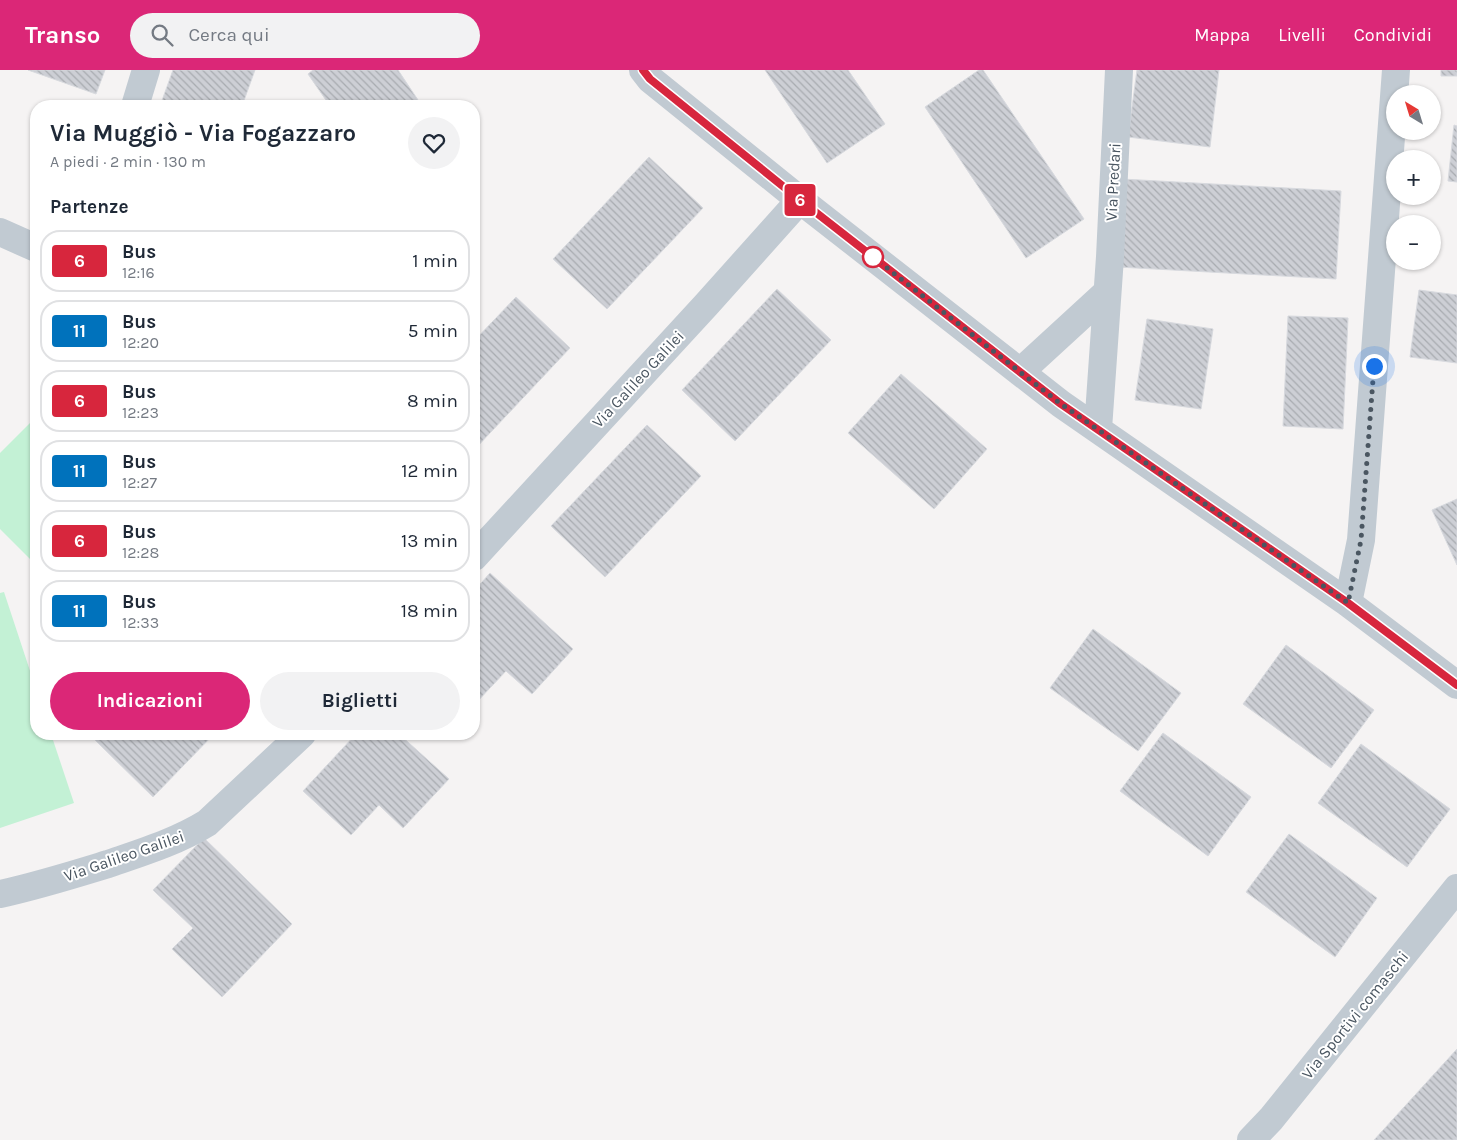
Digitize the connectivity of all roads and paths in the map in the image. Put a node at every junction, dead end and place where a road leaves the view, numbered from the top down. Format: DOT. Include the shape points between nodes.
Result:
graph roads {
  1 [pos="146,70"];
  2 [pos="643,70"];
  3 [pos="1119,70"];
  4 [pos="1396,70"];
  5 [pos="137,100"];
  6 [pos="800,200"];
  7 [pos="0,232"];
  8 [pos="30,245"];
  9 [pos="1105,294"];
  10 [pos="1020,372"];
  11 [pos="1098,429"];
  12 [pos="480,550"];
  13 [pos="1348,603"];
  14 [pos="1457,685"];
  15 [pos="296,740"];
  16 [pos="1457,888"];
  17 [pos="0,894"];
  18 [pos="1251,1140"];
  1 -- 5 [label="street"];
  2 -- 6 [label="street"];
  3 -- 9 [label="street, Via Predari" via="1110,257"];
  4 -- 13 [label="street" via="1361,540"];
  6 -- 10 [label="street"];
  6 -- 12 [label="street, Via Galileo Galilei"];
  7 -- 8 [label="street"];
  9 -- 10 [label="street"];
  9 -- 11 [label="street, Via Predari"];
  10 -- 11 [label="street"];
  11 -- 13 [label="street"];
  13 -- 14 [label="street"];
  15 -- 17 [label="street, Via Galileo Galilei" via="208,823 189,834 169,844 43,884"];
  16 -- 18 [label="street, Via Sportivi comaschi"];
}
